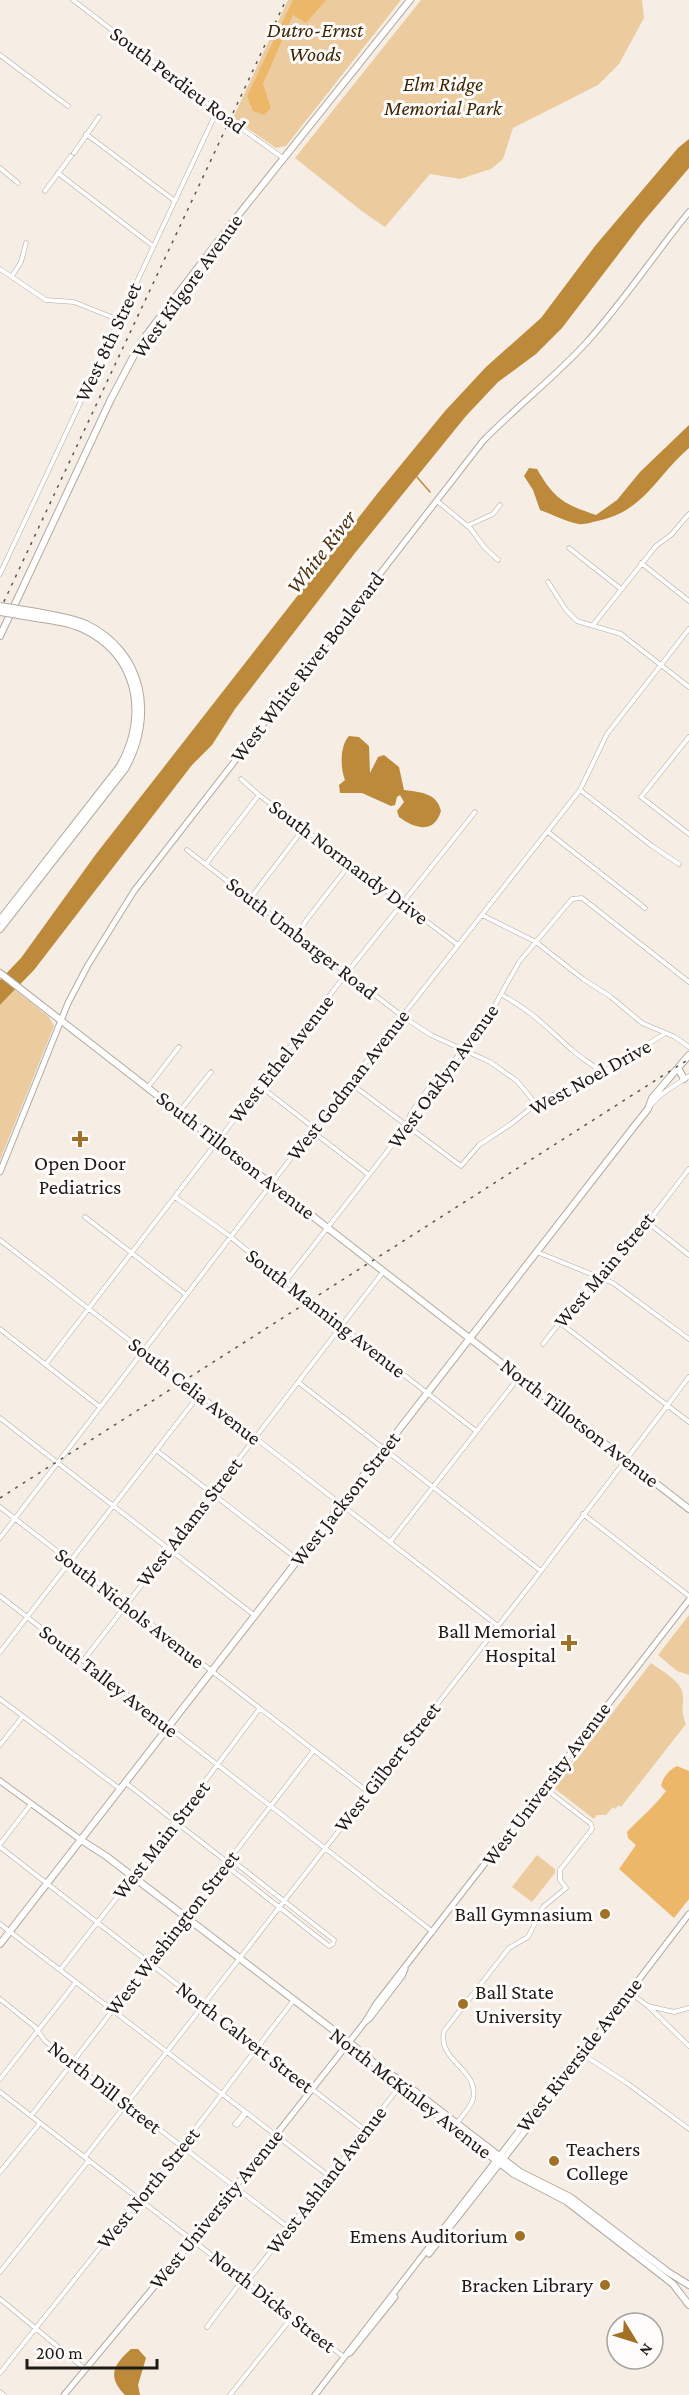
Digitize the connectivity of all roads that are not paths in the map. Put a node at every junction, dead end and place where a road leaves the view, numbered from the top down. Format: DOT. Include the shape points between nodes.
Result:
graph roads {
  1 [pos="73,0"];
  2 [pos="410,0"];
  3 [pos="0,55"];
  4 [pos="68,106"];
  5 [pos="217,111"];
  6 [pos="99,117"];
  7 [pos="86,134"];
  8 [pos="283,159"];
  9 [pos="0,168"];
  10 [pos="58,173"];
  11 [pos="18,183"];
  12 [pos="45,191"];
  13 [pos="175,201"];
  14 [pos="689,212"];
  15 [pos="26,243"];
  16 [pos="153,246"];
  17 [pos="0,268"];
  18 [pos="12,276"];
  19 [pos="119,320"];
  20 [pos="436,500"];
  21 [pos="500,505"];
  22 [pos="689,514"];
  23 [pos="468,526"];
  24 [pos="569,548"];
  25 [pos="498,560"];
  26 [pos="641,563"];
  27 [pos="0,574"];
  28 [pos="548,582"];
  29 [pos="621,590"];
  30 [pos="689,601"];
  31 [pos="0,606"];
  32 [pos="0,612"];
  33 [pos="36,615"];
  34 [pos="593,625"];
  35 [pos="689,629"];
  36 [pos="0,636"];
  37 [pos="661,665"];
  38 [pos="689,687"];
  39 [pos="689,737"];
  40 [pos="684,743"];
  41 [pos="689,749"];
  42 [pos="241,779"];
  43 [pos="580,790"];
  44 [pos="259,795"];
  45 [pos="475,812"];
  46 [pos="304,828"];
  47 [pos="548,832"];
  48 [pos="689,834"];
  49 [pos="187,850"];
  50 [pos="206,864"];
  51 [pos="350,864"];
  52 [pos="679,864"];
  53 [pos="250,899"];
  54 [pos="403,903"];
  55 [pos="645,908"];
  56 [pos="482,915"];
  57 [pos="0,920"];
  58 [pos="0,929"];
  59 [pos="298,936"];
  60 [pos="536,942"];
  61 [pos="458,945"];
  62 [pos="0,973"];
  63 [pos="347,973"];
  64 [pos="689,982"];
  65 [pos="502,995"];
  66 [pos="402,1016"];
  67 [pos="61,1019"];
  68 [pos="664,1034"];
  69 [pos="179,1047"];
  70 [pos="689,1047"];
  71 [pos="464,1050"];
  72 [pos="689,1055"];
  73 [pos="678,1068"];
  74 [pos="211,1072"];
  75 [pos="601,1073"];
  76 [pos="687,1077"];
  77 [pos="350,1083"];
  78 [pos="260,1086"];
  79 [pos="148,1087"];
  80 [pos="536,1104"];
  81 [pos="648,1109"];
  82 [pos="179,1112"];
  83 [pos="406,1126"];
  84 [pos="313,1129"];
  85 [pos="218,1141"];
  86 [pos="689,1169"];
  87 [pos="0,1172"];
  88 [pos="369,1175"];
  89 [pos="272,1183"];
  90 [pos="175,1197"];
  91 [pos="85,1217"];
  92 [pos="647,1222"];
  93 [pos="329,1227"];
  94 [pos="230,1237"];
  95 [pos="0,1240"];
  96 [pos="537,1252"];
  97 [pos="131,1253"];
  98 [pos="689,1255"];
  99 [pos="384,1270"];
  100 [pos="598,1276"];
  101 [pos="285,1282"];
  102 [pos="185,1294"];
  103 [pos="88,1308"];
  104 [pos="559,1322"];
  105 [pos="341,1326"];
  106 [pos="0,1329"];
  107 [pos="471,1338"];
  108 [pos="689,1339"];
  109 [pos="543,1344"];
  110 [pos="142,1350"];
  111 [pos="45,1365"];
  112 [pos="519,1376"];
  113 [pos="689,1377"];
  114 [pos="298,1382"];
  115 [pos="428,1393"];
  116 [pos="199,1395"];
  117 [pos="667,1405"];
  118 [pos="100,1407"];
  119 [pos="0,1418"];
  120 [pos="689,1422"];
  121 [pos="476,1431"];
  122 [pos="255,1438"];
  123 [pos="384,1448"];
  124 [pos="156,1450"];
  125 [pos="626,1459"];
  126 [pos="58,1463"];
  127 [pos="433,1488"];
  128 [pos="212,1493"];
  129 [pos="341,1504"];
  130 [pos="113,1506"];
  131 [pos="0,1507"];
  132 [pos="689,1509"];
  133 [pos="583,1514"];
  134 [pos="15,1519"];
  135 [pos="0,1538"];
  136 [pos="390,1542"];
  137 [pos="169,1549"];
  138 [pos="297,1559"];
  139 [pos="70,1562"];
  140 [pos="541,1571"];
  141 [pos="0,1596"];
  142 [pos="689,1596"];
  143 [pos="689,1600"];
  144 [pos="126,1605"];
  145 [pos="254,1615"];
  146 [pos="27,1617"];
  147 [pos="498,1626"];
  148 [pos="0,1652"];
  149 [pos="83,1660"];
  150 [pos="211,1671"];
  151 [pos="0,1699"];
  152 [pos="260,1708"];
  153 [pos="23,1716"];
  154 [pos="168,1727"];
  155 [pos="0,1745"];
  156 [pos="314,1750"];
  157 [pos="219,1766"];
  158 [pos="0,1780"];
  159 [pos="125,1782"];
  160 [pos="543,1787"];
  161 [pos="120,1789"];
  162 [pos="368,1792"];
  163 [pos="32,1804"];
  164 [pos="271,1806"];
  165 [pos="176,1822"];
  166 [pos="81,1840"];
  167 [pos="0,1846"];
  168 [pos="324,1848"];
  169 [pos="227,1862"];
  170 [pos="134,1877"];
  171 [pos="47,1884"];
  172 [pos="284,1901"];
  173 [pos="279,1907"];
  174 [pos="689,1914"];
  175 [pos="184,1917"];
  176 [pos="98,1923"];
  177 [pos="0,1924"];
  178 [pos="10,1931"];
  179 [pos="433,1932"];
  180 [pos="0,1944"];
  181 [pos="238,1958"];
  182 [pos="150,1963"];
  183 [pos="60,1970"];
  184 [pos="76,1982"];
  185 [pos="629,1992"];
  186 [pos="0,1999"];
  187 [pos="293,2001"];
  188 [pos="203,2005"];
  189 [pos="648,2006"];
  190 [pos="689,2008"];
  191 [pos="112,2010"];
  192 [pos="38,2031"];
  193 [pos="349,2043"];
  194 [pos="689,2046"];
  195 [pos="257,2047"];
  196 [pos="167,2052"];
  197 [pos="582,2054"];
  198 [pos="71,2062"];
  199 [pos="384,2071"];
  200 [pos="0,2079"];
  201 [pos="400,2086"];
  202 [pos="312,2089"];
  203 [pos="0,2092"];
  204 [pos="222,2094"];
  205 [pos="126,2103"];
  206 [pos="31,2116"];
  207 [pos="40,2123"];
  208 [pos="455,2125"];
  209 [pos="689,2129"];
  210 [pos="365,2130"];
  211 [pos="275,2135"];
  212 [pos="182,2146"];
  213 [pos="87,2158"];
  214 [pos="502,2160"];
  215 [pos="0,2172"];
  216 [pos="329,2176"];
  217 [pos="234,2187"];
  218 [pos="140,2199"];
  219 [pos="289,2228"];
  220 [pos="193,2240"];
  221 [pos="0,2272"];
  222 [pos="247,2280"];
  223 [pos="689,2285"];
  224 [pos="0,2299"];
  225 [pos="689,2305"];
  226 [pos="293,2316"];
  227 [pos="207,2327"];
  228 [pos="35,2329"];
  229 [pos="346,2355"];
  230 [pos="85,2369"];
  231 [pos="0,2373"];
  232 [pos="0,2392"];
  233 [pos="4,2395"];
  234 [pos="64,2395"];
  235 [pos="230,2395"];
  236 [pos="315,2395"];
  1 -- 5 [label="street, South Perdieu Road"];
  2 -- 8 [label="main road, West Kilgore Avenue"];
  3 -- 4 [label="street"];
  5 -- 8 [label="street, South Perdieu Road"];
  5 -- 13 [label="street, West 8th Street"];
  6 -- 7 [label="street"];
  7 -- 10 [label="street"];
  7 -- 13 [label="street"];
  8 -- 36 [label="main road, West Kilgore Avenue" via="141,342"];
  9 -- 11 [label="street"];
  10 -- 12 [label="street"];
  10 -- 16 [label="street"];
  13 -- 16 [label="street, West 8th Street"];
  14 -- 20 [label="street, West White River Boulevard" via="589,340 483,441"];
  15 -- 18 [label="street"];
  16 -- 19 [label="street, West 8th Street"];
  17 -- 18 [label="street"];
  18 -- 19 [label="street" via="46,300 74,302"];
  19 -- 27 [label="street, West 8th Street"];
  20 -- 23 [label="street"];
  20 -- 67 [label="street, West White River Boulevard" via="134,891 88,965"];
  21 -- 23 [label="street" via="494,514"];
  22 -- 26 [label="street"];
  23 -- 25 [label="street"];
  24 -- 29 [label="street"];
  26 -- 29 [label="street"];
  26 -- 30 [label="street"];
  28 -- 34 [label="street" via="572,617 586,626"];
  29 -- 34 [label="street"];
  31 -- 33 [label="main road, bridge"];
  32 -- 33 [label="main road, bridge"];
  33 -- 57 [label="main road" via="82,629 113,652 133,688 136,728 120,766"];
  33 -- 58 [label="main road" via="75,620 110,641 135,676 142,718 136,748 125,769"];
  34 -- 37 [label="street" via="621,634"];
  35 -- 37 [label="street, West Godman Avenue"];
  37 -- 38 [label="street"];
  37 -- 43 [label="street, West Godman Avenue" via="606,737"];
  39 -- 40 [label="street"];
  40 -- 41 [label="street"];
  40 -- 48 [label="street" via="642,797"];
  42 -- 44 [label="street, South Normandy Drive"];
  43 -- 47 [label="street, West Godman Avenue"];
  43 -- 52 [label="street"];
  44 -- 46 [label="street, South Normandy Drive"];
  44 -- 50 [label="street"];
  45 -- 54 [label="street, West Ethel Avenue"];
  46 -- 51 [label="street, South Normandy Drive"];
  46 -- 53 [label="street"];
  47 -- 55 [label="street"];
  47 -- 56 [label="street, West Godman Avenue"];
  49 -- 50 [label="street, South Umbarger Road"];
  50 -- 53 [label="street, South Umbarger Road"];
  51 -- 54 [label="street, South Normandy Drive"];
  51 -- 59 [label="street"];
  53 -- 59 [label="street, South Umbarger Road"];
  54 -- 61 [label="street, South Normandy Drive"];
  54 -- 63 [label="street, West Ethel Avenue"];
  56 -- 60 [label="street"];
  56 -- 61 [label="street, West Godman Avenue"];
  59 -- 63 [label="street, South Umbarger Road"];
  60 -- 64 [label="street, West Oaklyn Avenue" via="571,900 582,898"];
  60 -- 65 [label="street, West Oaklyn Avenue" via="519,962"];
  60 -- 68 [label="street" via="642,1023"];
  61 -- 66 [label="street, West Godman Avenue"];
  62 -- 67 [label="main road, South Tillotson Avenue"];
  63 -- 66 [label="street, South Umbarger Road"];
  63 -- 78 [label="street, West Ethel Avenue"];
  65 -- 71 [label="street, West Oaklyn Avenue"];
  65 -- 75 [label="street" via="541,1020"];
  66 -- 71 [label="street, South Umbarger Road"];
  66 -- 77 [label="street, West Godman Avenue"];
  67 -- 79 [label="main road, South Tillotson Avenue"];
  67 -- 87 [label="street, West White River Boulevard"];
  68 -- 70 [label="street"];
  68 -- 75 [label="street, West Noel Drive"];
  69 -- 79 [label="street"];
  71 -- 80 [label="street, South Umbarger Road" via="517,1081"];
  71 -- 83 [label="street, West Oaklyn Avenue" via="431,1085"];
  72 -- 73 [label="main road, West Jackson Street"];
  73 -- 76 [label="main road"];
  73 -- 81 [label="main road, West Jackson Street" via="652,1098"];
  74 -- 82 [label="street"];
  75 -- 80 [label="street, West Noel Drive"];
  76 -- 81 [label="street"];
  77 -- 83 [label="street"];
  77 -- 84 [label="street, West Godman Avenue"];
  78 -- 84 [label="street"];
  78 -- 85 [label="street, West Ethel Avenue"];
  79 -- 82 [label="main road, South Tillotson Avenue"];
  80 -- 83 [label="street, West Noel Drive" via="479,1145 461,1166"];
  81 -- 96 [label="main road, West Jackson Street"];
  82 -- 85 [label="main road, South Tillotson Avenue"];
  83 -- 88 [label="street, West Oaklyn Avenue"];
  84 -- 88 [label="street"];
  84 -- 89 [label="street, West Godman Avenue"];
  85 -- 89 [label="main road, South Tillotson Avenue"];
  85 -- 90 [label="street, West Ethel Avenue"];
  86 -- 92 [label="street, West Main Street"];
  88 -- 93 [label="street, West Oaklyn Avenue"];
  89 -- 93 [label="main road, South Tillotson Avenue"];
  89 -- 94 [label="street, West Godman Avenue"];
  90 -- 94 [label="street, South Manning Avenue"];
  90 -- 97 [label="street, West Ethel Avenue"];
  91 -- 97 [label="street"];
  92 -- 98 [label="street"];
  92 -- 100 [label="street, West Main Street" via="615,1264"];
  93 -- 99 [label="main road, South Tillotson Avenue"];
  93 -- 101 [label="street, West Oaklyn Avenue"];
  94 -- 101 [label="street, South Manning Avenue"];
  94 -- 102 [label="street, West Godman Avenue"];
  95 -- 103 [label="street, South Celia Avenue"];
  96 -- 100 [label="street"];
  96 -- 107 [label="main road, West Jackson Street"];
  97 -- 102 [label="street"];
  97 -- 103 [label="street, West Ethel Avenue"];
  99 -- 105 [label="street, West Adams Street"];
  99 -- 107 [label="main road, South Tillotson Avenue"];
  100 -- 104 [label="street, West Main Street"];
  100 -- 108 [label="street"];
  101 -- 105 [label="street, South Manning Avenue"];
  102 -- 110 [label="street, West Godman Avenue"];
  103 -- 110 [label="street, South Celia Avenue"];
  103 -- 111 [label="street, West Ethel Avenue"];
  104 -- 109 [label="street, West Main Street"];
  104 -- 117 [label="street"];
  105 -- 114 [label="street, West Adams Street"];
  105 -- 115 [label="street, South Manning Avenue"];
  106 -- 111 [label="street"];
  107 -- 112 [label="main road, North Tillotson Avenue"];
  107 -- 115 [label="main road, West Jackson Street"];
  110 -- 116 [label="street, South Celia Avenue"];
  110 -- 118 [label="street, West Godman Avenue"];
  111 -- 118 [label="street"];
  112 -- 121 [label="street"];
  112 -- 125 [label="main road, North Tillotson Avenue"];
  113 -- 117 [label="street, West Gilbert Street"];
  114 -- 122 [label="street, West Adams Street"];
  114 -- 123 [label="street"];
  115 -- 121 [label="street, South Manning Avenue"];
  115 -- 123 [label="main road, West Jackson Street"];
  116 -- 122 [label="street, South Celia Avenue"];
  116 -- 124 [label="street"];
  117 -- 120 [label="street"];
  117 -- 125 [label="street, West Gilbert Street"];
  118 -- 126 [label="street, West Godman Avenue"];
  119 -- 126 [label="street"];
  121 -- 127 [label="street"];
  122 -- 128 [label="street, West Adams Street"];
  122 -- 129 [label="street, South Celia Avenue"];
  123 -- 127 [label="street"];
  123 -- 129 [label="main road, West Jackson Street"];
  124 -- 128 [label="street"];
  124 -- 130 [label="street"];
  125 -- 132 [label="main road, North Tillotson Avenue"];
  125 -- 133 [label="street, West Gilbert Street"];
  126 -- 130 [label="street"];
  126 -- 134 [label="street, West Godman Avenue"];
  127 -- 136 [label="street"];
  127 -- 140 [label="street"];
  128 -- 137 [label="street, West Adams Street"];
  128 -- 138 [label="street"];
  129 -- 136 [label="street, South Celia Avenue"];
  129 -- 138 [label="main road, West Jackson Street"];
  130 -- 137 [label="street"];
  130 -- 139 [label="street"];
  131 -- 134 [label="street, South Nichols Avenue"];
  133 -- 140 [label="street, West Gilbert Street"];
  133 -- 142 [label="street"];
  134 -- 135 [label="street, West Godman Avenue"];
  134 -- 139 [label="street, South Nichols Avenue"];
  136 -- 147 [label="street, South Celia Avenue"];
  137 -- 144 [label="street, West Adams Street"];
  137 -- 145 [label="street"];
  138 -- 145 [label="main road, West Jackson Street"];
  139 -- 144 [label="street, South Nichols Avenue"];
  139 -- 146 [label="street"];
  140 -- 147 [label="street, West Gilbert Street"];
  141 -- 146 [label="street, South Talley Avenue"];
  143 -- 160 [label="street, West University Avenue"];
  144 -- 149 [label="street, West Adams Street"];
  144 -- 150 [label="street, South Nichols Avenue"];
  145 -- 150 [label="main road, West Jackson Street"];
  146 -- 148 [label="street"];
  146 -- 149 [label="street, South Talley Avenue"];
  147 -- 162 [label="street, West Gilbert Street"];
  149 -- 154 [label="street, South Talley Avenue"];
  150 -- 152 [label="street, South Nichols Avenue"];
  150 -- 154 [label="main road, West Jackson Street"];
  151 -- 153 [label="street"];
  152 -- 156 [label="street, South Nichols Avenue"];
  152 -- 157 [label="street, West Main Street"];
  153 -- 155 [label="street"];
  153 -- 161 [label="street"];
  154 -- 157 [label="street, South Talley Avenue"];
  154 -- 159 [label="main road, West Jackson Street"];
  156 -- 162 [label="street, South Nichols Avenue"];
  156 -- 164 [label="street, West Washington Street"];
  157 -- 164 [label="street, South Talley Avenue"];
  157 -- 165 [label="street, West Main Street"];
  158 -- 163 [label="street"];
  159 -- 161 [label="main road, West Jackson Street"];
  159 -- 165 [label="street"];
  160 -- 179 [label="street, West University Avenue"];
  160 -- 208 [label="street" via="591,1824 592,1829 560,1870 560,1880 566,1888 543,1907 528,1936 509,1948 444,2031 446,2051 468,2076 473,2090 472,2102"];
  161 -- 166 [label="main road, West Jackson Street"];
  162 -- 168 [label="street, West Gilbert Street"];
  163 -- 166 [label="street"];
  163 -- 167 [label="street"];
  164 -- 168 [label="street, South Talley Avenue"];
  164 -- 169 [label="street, West Washington Street"];
  165 -- 169 [label="street"];
  165 -- 170 [label="street, West Main Street"];
  166 -- 170 [label="main road, North McKinley Avenue"];
  166 -- 171 [label="main road, West Jackson Street"];
  167 -- 171 [label="street, North Calvert Street"];
  168 -- 172 [label="street, West Gilbert Street"];
  168 -- 179 [label="street, South Talley Avenue"];
  169 -- 172 [label="street" via="233,1861"];
  169 -- 173 [label="street" via="229,1868"];
  169 -- 175 [label="street, West Washington Street"];
  170 -- 175 [label="main road, North McKinley Avenue"];
  170 -- 176 [label="street, West Main Street"];
  171 -- 176 [label="street, North Calvert Street"];
  171 -- 178 [label="main road, West Jackson Street"];
  172 -- 173 [label="street, West Gilbert Street"];
  172 -- 173 [label="street" via="334,1940 333,1944 329,1946"];
  173 -- 181 [label="street, West Gilbert Street"];
  174 -- 185 [label="street, West Riverside Avenue"];
  175 -- 181 [label="main road, North McKinley Avenue"];
  175 -- 182 [label="street, West Washington Street"];
  176 -- 182 [label="street, North Calvert Street"];
  176 -- 183 [label="street, West Main Street"];
  177 -- 178 [label="street"];
  178 -- 180 [label="main road, West Jackson Street"];
  178 -- 183 [label="street"];
  179 -- 193 [label="street, West University Avenue"];
  181 -- 187 [label="main road, North McKinley Avenue"];
  181 -- 188 [label="street, West Gilbert Street"];
  182 -- 188 [label="street, North Calvert Street"];
  182 -- 191 [label="street, West Washington Street"];
  183 -- 184 [label="street"];
  184 -- 191 [label="street"];
  184 -- 192 [label="street"];
  185 -- 189 [label="street"];
  185 -- 197 [label="street, West Riverside Avenue"];
  186 -- 192 [label="street, North Dill Street"];
  187 -- 193 [label="main road, North McKinley Avenue"];
  187 -- 195 [label="street, West North Street"];
  188 -- 195 [label="street, North Calvert Street"];
  188 -- 196 [label="street, West Gilbert Street"];
  189 -- 190 [label="street" via="675,2012"];
  189 -- 194 [label="street"];
  191 -- 196 [label="street"];
  191 -- 198 [label="street, West Washington Street"];
  192 -- 198 [label="street, North Dill Street"];
  192 -- 200 [label="street"];
  193 -- 199 [label="main road, North McKinley Avenue"];
  193 -- 202 [label="street, West University Avenue"];
  195 -- 202 [label="street, North Calvert Street"];
  195 -- 204 [label="street, West North Street"];
  196 -- 204 [label="street"];
  196 -- 205 [label="street, West Gilbert Street"];
  197 -- 209 [label="street"];
  197 -- 214 [label="street, West Riverside Avenue"];
  198 -- 205 [label="street, North Dill Street"];
  198 -- 206 [label="street, West Washington Street"];
  199 -- 201 [label="main road, North McKinley Avenue"];
  199 -- 208 [label="main road"];
  201 -- 208 [label="main road, North McKinley Avenue"];
  201 -- 210 [label="street, West Ashland Avenue"];
  202 -- 210 [label="street, North Calvert Street"];
  202 -- 211 [label="street, West University Avenue"];
  203 -- 206 [label="street, North Dicks Street"];
  204 -- 211 [label="street"];
  204 -- 212 [label="street, West North Street"];
  205 -- 212 [label="street, North Dill Street"];
  205 -- 213 [label="street, West Gilbert Street"];
  206 -- 207 [label="street, North Dicks Street"];
  207 -- 213 [label="street, North Dicks Street"];
  207 -- 215 [label="street"];
  208 -- 214 [label="main road, North McKinley Avenue"];
  210 -- 216 [label="street, West Ashland Avenue"];
  211 -- 216 [label="street"];
  211 -- 217 [label="street, West University Avenue"];
  212 -- 217 [label="street, North Dill Street"];
  212 -- 218 [label="street, West North Street"];
  213 -- 218 [label="street, North Dicks Street"];
  213 -- 221 [label="street, West Gilbert Street"];
  214 -- 223 [label="main road, North McKinley Avenue" via="570,2197"];
  214 -- 225 [label="main road, North McKinley Avenue" via="522,2180 566,2201 673,2284"];
  214 -- 229 [label="street"];
  216 -- 219 [label="street, West Ashland Avenue"];
  217 -- 219 [label="street, North Dill Street"];
  217 -- 220 [label="street, West University Avenue"];
  218 -- 220 [label="street, North Dicks Street"];
  218 -- 228 [label="street, West North Street"];
  219 -- 222 [label="street, West Ashland Avenue"];
  220 -- 222 [label="street, North Dicks Street"];
  220 -- 230 [label="street, West University Avenue"];
  222 -- 226 [label="street, North Dicks Street"];
  222 -- 227 [label="street, West Ashland Avenue" via="241,2282"];
  224 -- 228 [label="street"];
  226 -- 229 [label="street, North Dicks Street"];
  226 -- 235 [label="street"];
  228 -- 230 [label="street"];
  228 -- 231 [label="street, West North Street"];
  229 -- 236 [label="street"];
  230 -- 234 [label="street, West University Avenue"];
  232 -- 233 [label="street"];
}
